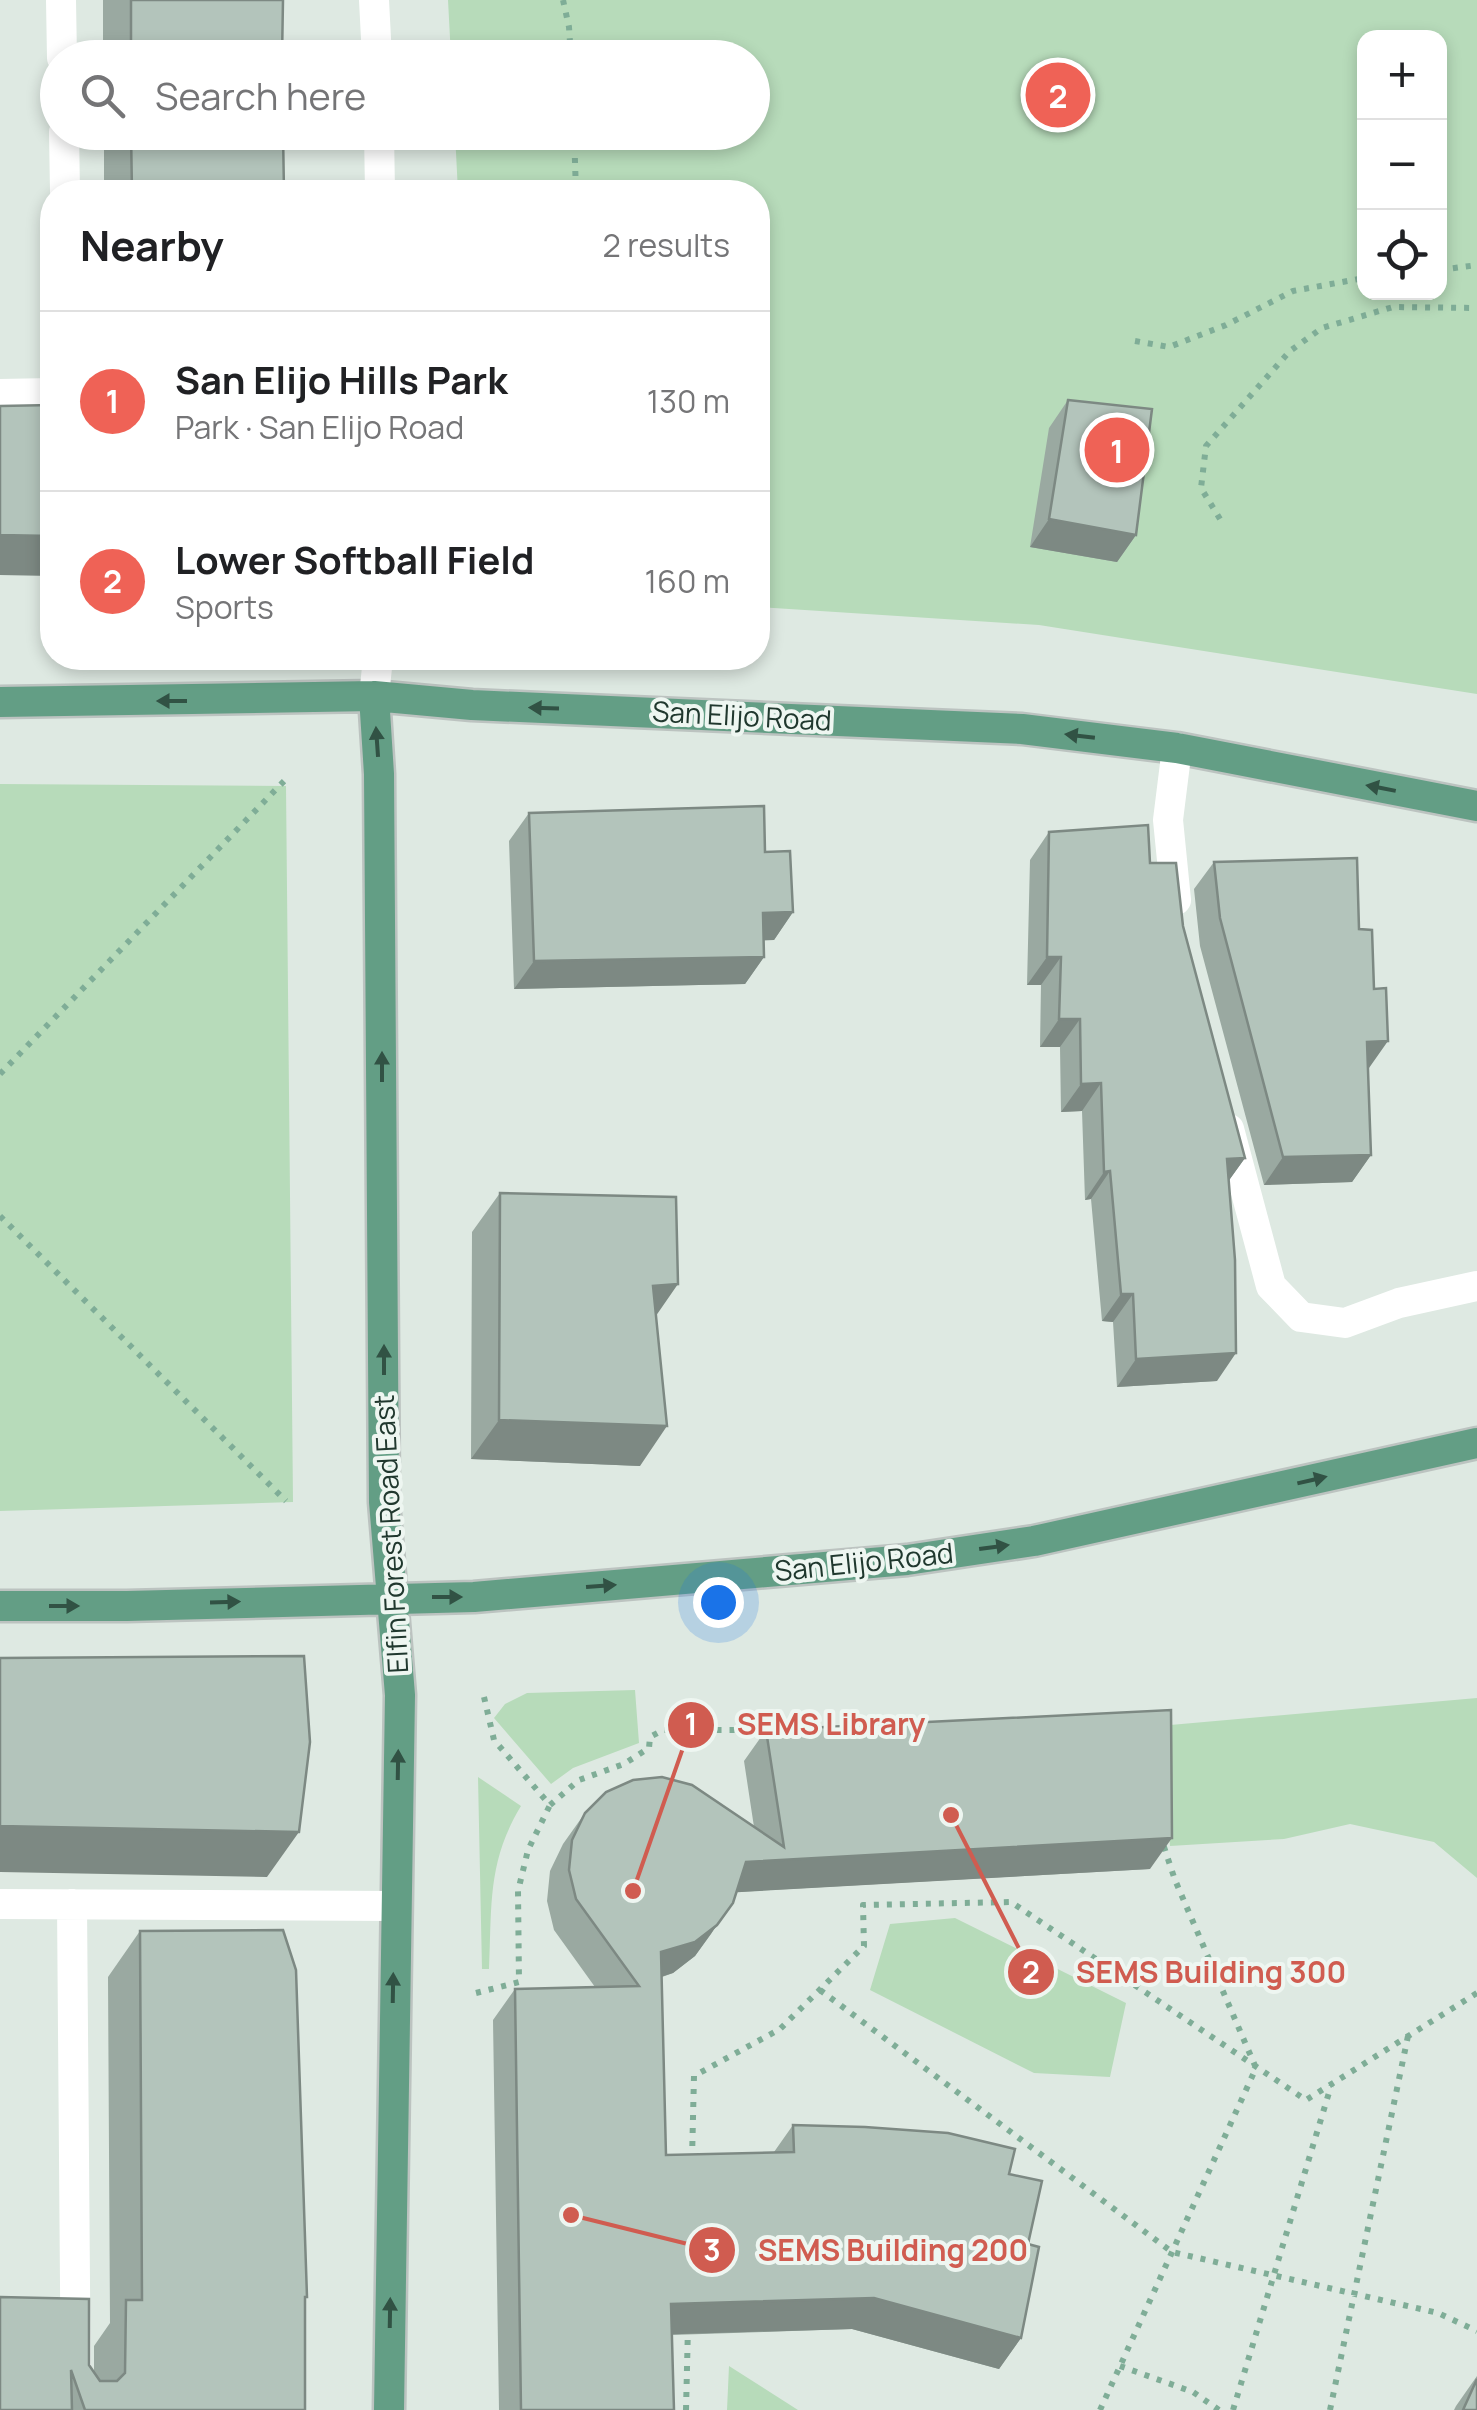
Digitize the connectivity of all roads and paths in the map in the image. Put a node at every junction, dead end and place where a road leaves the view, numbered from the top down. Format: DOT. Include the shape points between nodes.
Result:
graph roads {
  1 [pos="61,0"];
  2 [pos="374,0"];
  3 [pos="563,0"];
  4 [pos="62,40"];
  5 [pos="376,40"];
  6 [pos="569,40"];
  7 [pos="64,150"];
  8 [pos="379,150"];
  9 [pos="575,150"];
  10 [pos="64,180"];
  11 [pos="380,180"];
  12 [pos="576,180"];
  13 [pos="1477,265"];
  14 [pos="1447,269"];
  15 [pos="1357,279"];
  16 [pos="1477,308"];
  17 [pos="1135,341"];
  18 [pos="40,393"];
  19 [pos="0,394"];
  20 [pos="1220,519"];
  21 [pos="377,670"];
  22 [pos="374,696"];
  23 [pos="0,702"];
  24 [pos="1176,748"];
  25 [pos="288,777"];
  26 [pos="1477,806"];
  27 [pos="1180,931"];
  28 [pos="0,1074"];
  29 [pos="1222,1099"];
  30 [pos="0,1216"];
  31 [pos="1477,1286"];
  32 [pos="1477,1443"];
  33 [pos="286,1501"];
  34 [pos="390,1597"];
  35 [pos="0,1606"];
  36 [pos="484,1697"];
  37 [pos="782,1730"];
  38 [pos="550,1805"];
  39 [pos="1158,1828"];
  40 [pos="0,1904"];
  41 [pos="72,1904"];
  42 [pos="394,1906"];
  43 [pos="820,1990"];
  44 [pos="1477,1992"];
  45 [pos="476,1993"];
  46 [pos="1408,2036"];
  47 [pos="1256,2068"];
  48 [pos="1331,2084"];
  49 [pos="692,2174"];
  50 [pos="1172,2252"];
  51 [pos="1274,2275"];
  52 [pos="1354,2294"];
  53 [pos="38,2306"];
  54 [pos="75,2307"];
  55 [pos="688,2312"];
  56 [pos="1477,2331"];
  57 [pos="1120,2366"];
  58 [pos="76,2410"];
  59 [pos="388,2410"];
  60 [pos="686,2410"];
  61 [pos="1100,2410"];
  62 [pos="1219,2410"];
  63 [pos="1234,2410"];
  64 [pos="1330,2410"];
  1 -- 4 [label="street"];
  2 -- 5 [label="street"];
  3 -- 6 [label="path"];
  7 -- 10 [label="street"];
  8 -- 11 [label="street"];
  9 -- 12 [label="path"];
  13 -- 14 [label="path"];
  15 -- 17 [label="path" via="1293,291 1168,348"];
  16 -- 20 [label="path" via="1392,307 1322,328 1290,351 1206,446 1200,488"];
  18 -- 19 [label="street"];
  21 -- 22 [label="street, Elfin Forest Road East"];
  22 -- 23 [label="main road, San Elijo Road, one-way"];
  24 -- 22 [label="main road, San Elijo Road, one-way" via="1022,728"];
  34 -- 22 [label="main road, Elfin Forest Road East, one-way"];
  26 -- 24 [label="main road, San Elijo Road, one-way"];
  24 -- 27 [label="street" via="1168,820"];
  25 -- 28 [label="path"];
  29 -- 31 [label="street" via="1271,1286 1302,1317 1344,1323 1398,1302"];
  30 -- 33 [label="path"];
  34 -- 32 [label="main road, San Elijo Road, one-way" via="474,1597 907,1560 1034,1541"];
  35 -- 34 [label="main road, San Elijo Road, one-way"];
  42 -- 34 [label="main road, Elfin Forest Road East, one-way" via="400,1695"];
  36 -- 38 [label="path" via="494,1740"];
  37 -- 38 [label="path" via="663,1730 650,1737 649,1748 580,1780"];
  38 -- 45 [label="path" via="518,1891 519,1982"];
  39 -- 47 [label="path"];
  40 -- 41 [label="street"];
  41 -- 42 [label="street"];
  41 -- 54 [label="street"];
  59 -- 42 [label="main road, Elfin Forest Road East, one-way"];
  43 -- 47 [label="path" via="864,1946 863,1905 1012,1902"];
  43 -- 49 [label="path" via="780,2030 694,2076"];
  43 -- 50 [label="path"];
  44 -- 46 [label="path"];
  46 -- 48 [label="path"];
  46 -- 52 [label="path"];
  47 -- 48 [label="path" via="1306,2100"];
  47 -- 50 [label="path"];
  48 -- 51 [label="path"];
  50 -- 51 [label="path"];
  50 -- 57 [label="path"];
  51 -- 52 [label="path"];
  51 -- 63 [label="path"];
  52 -- 56 [label="path" via="1438,2313"];
  52 -- 64 [label="path"];
  53 -- 54 [label="street"];
  54 -- 58 [label="street"];
  55 -- 60 [label="path"];
  57 -- 61 [label="path"];
  57 -- 62 [label="path" via="1194,2392"];
}
